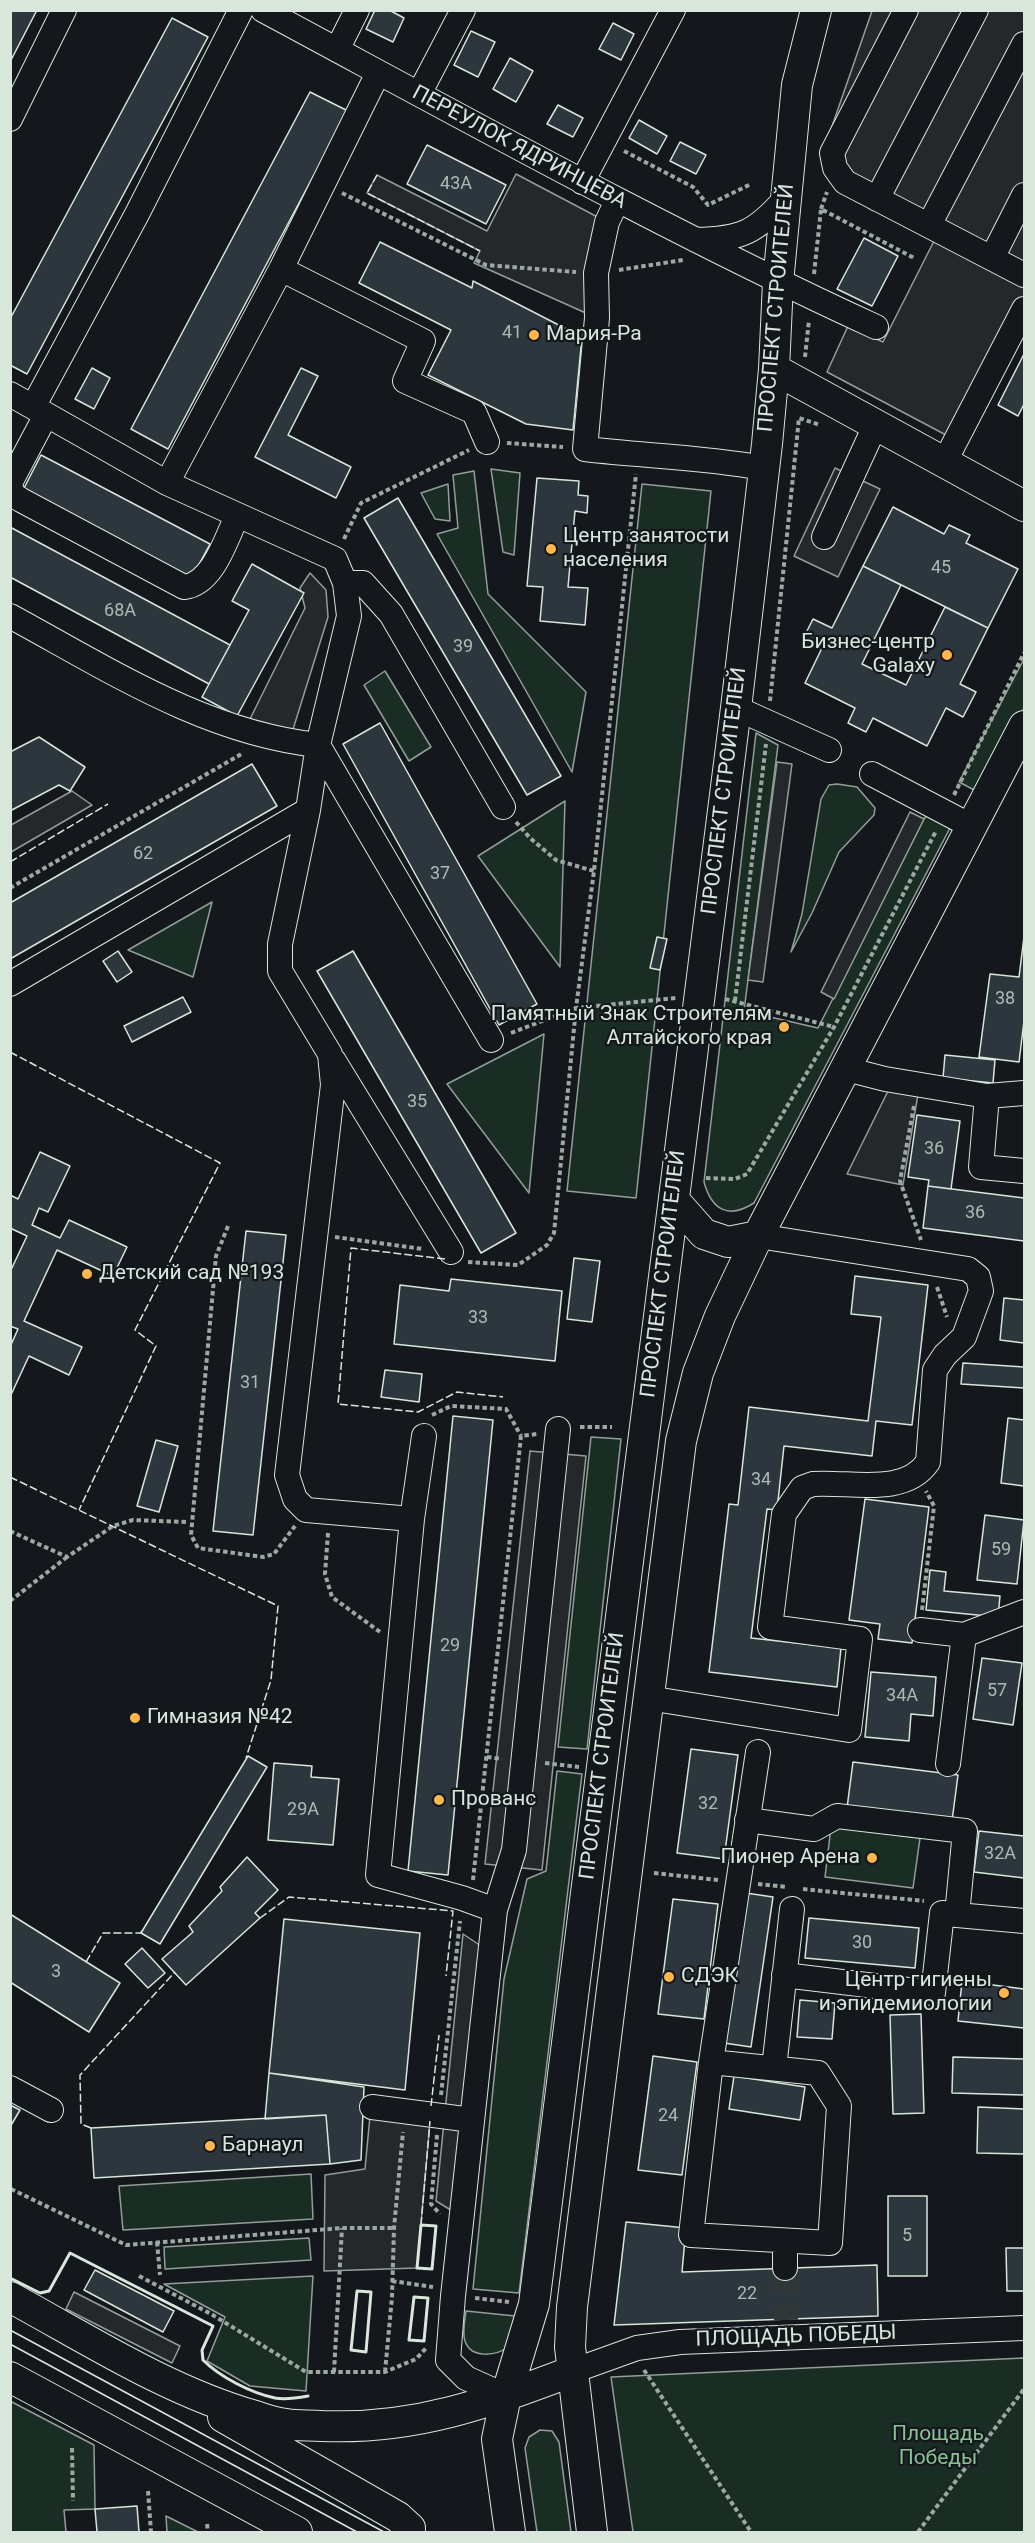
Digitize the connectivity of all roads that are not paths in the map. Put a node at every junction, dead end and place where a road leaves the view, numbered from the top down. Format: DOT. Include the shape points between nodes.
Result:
graph roads {
  1 [pos="64,10"];
  2 [pos="242,10"];
  3 [pos="263,10"];
  4 [pos="357,10"];
  5 [pos="463,10"];
  6 [pos="673,10"];
  7 [pos="816,10"];
  8 [pos="906,10"];
  9 [pos="976,10"];
  10 [pos="1024,44"];
  11 [pos="336,50"];
  12 [pos="378,73"];
  13 [pos="419,94"];
  14 [pos="10,119"];
  15 [pos="582,182"];
  16 [pos="1024,195"];
  17 [pos="877,199"];
  18 [pos="785,200"];
  19 [pos="617,201"];
  20 [pos="929,225"];
  21 [pos="688,250"];
  22 [pos="732,258"];
  23 [pos="992,258"];
  24 [pos="281,269"];
  25 [pos="1024,275"];
  26 [pos="778,282"];
  27 [pos="1024,309"];
  28 [pos="876,327"];
  29 [pos="776,328"];
  30 [pos="774,369"];
  31 [pos="10,394"];
  32 [pos="40,411"];
  33 [pos="875,426"];
  34 [pos="487,442"];
  35 [pos="944,463"];
  36 [pos="763,468"];
  37 [pos="167,483"];
  38 [pos="10,484"];
  39 [pos="1024,506"];
  40 [pos="237,516"];
  41 [pos="824,537"];
  42 [pos="345,583"];
  43 [pos="10,616"];
  44 [pos="736,708"];
  45 [pos="1023,731"];
  46 [pos="318,745"];
  47 [pos="829,750"];
  48 [pos="872,774"];
  49 [pos="503,807"];
  50 [pos="309,810"];
  51 [pos="958,819"];
  52 [pos="10,984"];
  53 [pos="491,1040"];
  54 [pos="330,1054"];
  55 [pos="846,1069"];
  56 [pos="1024,1093"];
  57 [pos="987,1096"];
  58 [pos="1024,1171"];
  59 [pos="674,1200"];
  60 [pos="758,1236"];
  61 [pos="451,1252"];
  62 [pos="569,1428"];
  63 [pos="424,1436"];
  64 [pos="412,1519"];
  65 [pos="1024,1612"];
  66 [pos="920,1630"];
  67 [pos="964,1635"];
  68 [pos="648,1698"];
  69 [pos="758,1752"];
  70 [pos="948,1764"];
  71 [pos="747,1820"];
  72 [pos="792,1909"];
  73 [pos="495,1910"];
  74 [pos="957,1915"];
  75 [pos="1024,1921"];
  76 [pos="784,1975"];
  77 [pos="711,2062"];
  78 [pos="774,2068"];
  79 [pos="10,2088"];
  80 [pos="372,2107"];
  81 [pos="51,2110"];
  82 [pos="472,2120"];
  83 [pos="784,2241"];
  84 [pos="785,2268"];
  85 [pos="10,2297"];
  86 [pos="1024,2328"];
  87 [pos="573,2371"];
  88 [pos="10,2377"];
  89 [pos="167,2382"];
  90 [pos="506,2396"];
  91 [pos="297,2532"];
  92 [pos="410,2532"];
  93 [pos="510,2532"];
  94 [pos="592,2532"];
  1 -- 14 [label="street"];
  2 -- 32 [label="street"];
  3 -- 11 [label="street, ПЕРЕУЛОК ЯДРИНЦЕВА"];
  4 -- 11 [label="street"];
  5 -- 13 [label="street"];
  6 -- 15 [label="street"];
  7 -- 18 [label="main road, ПРОСПЕКТ СТРОИТЕЛЕЙ" via="797,85"];
  8 -- 17 [label="street" via="832,153 835,168 845,182"];
  9 -- 17 [label="street"];
  10 -- 20 [label="street"];
  11 -- 12 [label="street, ПЕРЕУЛОК ЯДРИНЦЕВА"];
  12 -- 13 [label="street, ПЕРЕУЛОК ЯДРИНЦЕВА"];
  12 -- 24 [label="street"];
  13 -- 15 [label="street, ПЕРЕУЛОК ЯДРИНЦЕВА"];
  15 -- 19 [label="street, ПЕРЕУЛОК ЯДРИНЦЕВА"];
  16 -- 23 [label="street"];
  17 -- 20 [label="street"];
  18 -- 21 [label="street" via="767,220 749,231"];
  18 -- 26 [label="main road, ПРОСПЕКТ СТРОИТЕЛЕЙ"];
  19 -- 21 [label="street, ПЕРЕУЛОК ЯДРИНЦЕВА"];
  19 -- 36 [label="street" via="596,273 597,318 585,449"];
  20 -- 23 [label="street"];
  21 -- 22 [label="street, ПЕРЕУЛОК ЯДРИНЦЕВА"];
  22 -- 26 [label="street, ПЕРЕУЛОК ЯДРИНЦЕВА"];
  22 -- 29 [label="street" via="759,285"];
  23 -- 25 [label="street"];
  24 -- 34 [label="street" via="423,341 405,381 474,412"];
  24 -- 37 [label="street"];
  26 -- 28 [label="street, ПЕРЕУЛОК ЯДРИНЦЕВА"];
  26 -- 29 [label="main road, ПРОСПЕКТ СТРОИТЕЛЕЙ"];
  27 -- 35 [label="street"];
  29 -- 30 [label="main road, ПРОСПЕКТ СТРОИТЕЛЕЙ"];
  30 -- 33 [label="main road"];
  30 -- 36 [label="main road, ПРОСПЕКТ СТРОИТЕЛЕЙ"];
  31 -- 32 [label="street"];
  32 -- 37 [label="street"];
  32 -- 38 [label="street"];
  33 -- 35 [label="main road"];
  33 -- 41 [label="street"];
  35 -- 39 [label="main road"];
  36 -- 44 [label="main road, ПРОСПЕКТ СТРОИТЕЛЕЙ"];
  37 -- 40 [label="street"];
  38 -- 40 [label="street" via="13,495 21,500 184,586 195,586 207,576"];
  40 -- 42 [label="street" via="334,559"];
  42 -- 46 [label="street" via="349,616"];
  42 -- 49 [label="street" via="363,583 391,614"];
  43 -- 46 [label="street" via="172,704 260,735"];
  44 -- 47 [label="street"];
  44 -- 59 [label="main road, ПРОСПЕКТ СТРОИТЕЛЕЙ"];
  45 -- 51 [label="main road, ПРОСПЕКТ СТРОИТЕЛЕЙ"];
  46 -- 50 [label="street"];
  46 -- 53 [label="street"];
  48 -- 51 [label="street"];
  50 -- 52 [label="street"];
  50 -- 54 [label="street" via="280,944 280,970"];
  51 -- 55 [label="main road, ПРОСПЕКТ СТРОИТЕЛЕЙ"];
  54 -- 61 [label="street"];
  54 -- 64 [label="street" via="333,1085 286,1475 295,1499 318,1511"];
  55 -- 57 [label="street"];
  55 -- 60 [label="main road, ПРОСПЕКТ СТРОИТЕЛЕЙ"];
  56 -- 57 [label="street"];
  57 -- 58 [label="street" via="981,1167"];
  59 -- 60 [label="main road" via="704,1234 728,1242"];
  59 -- 90 [label="main road, ПРОСПЕКТ СТРОИТЕЛЕЙ" via="534,2304"];
  60 -- 68 [label="main road, ПРОСПЕКТ СТРОИТЕЛЕЙ" via="698,1373 681,1441"];
  60 -- 68 [label="street" via="968,1269 978,1277 981,1291 964,1337 935,1370 928,1462 908,1480 888,1484 813,1484 802,1488 784,1514 770,1627 860,1639 849,1730"];
  62 -- 73 [label="street" via="513,1850"];
  63 -- 64 [label="street"];
  64 -- 73 [label="street" via="378,1875"];
  65 -- 67 [label="street"];
  66 -- 67 [label="street"];
  67 -- 70 [label="street"];
  68 -- 87 [label="main road, ПРОСПЕКТ СТРОИТЕЛЕЙ" via="572,2307"];
  69 -- 71 [label="street"];
  71 -- 74 [label="street" via="814,1829 837,1816 965,1831"];
  71 -- 77 [label="street"];
  72 -- 76 [label="street"];
  73 -- 82 [label="street"];
  74 -- 75 [label="street"];
  74 -- 76 [label="street" via="942,1913 933,1993"];
  76 -- 78 [label="street"];
  77 -- 78 [label="street"];
  77 -- 83 [label="street" via="691,2235"];
  78 -- 83 [label="street" via="818,2073 839,2106 830,2243"];
  79 -- 81 [label="street"];
  80 -- 82 [label="street"];
  82 -- 90 [label="street" via="448,2360 466,2378"];
  83 -- 84 [label="street"];
  85 -- 89 [label="main road"];
  86 -- 87 [label="street, ПЛОЩАДЬ ПОБЕДЫ" via="786,2329 637,2348"];
  87 -- 90 [label="main road"];
  87 -- 94 [label="main road, ПРОСПЕКТ СТРОИТЕЛЕЙ"];
  88 -- 91 [label="main road"];
  89 -- 90 [label="main road" via="229,2409 286,2424 306,2425 387,2424 448,2414"];
  89 -- 92 [label="main road" via="398,2517"];
  90 -- 93 [label="main road, ПРОСПЕКТ СТРОИТЕЛЕЙ" via="497,2439"];
}
